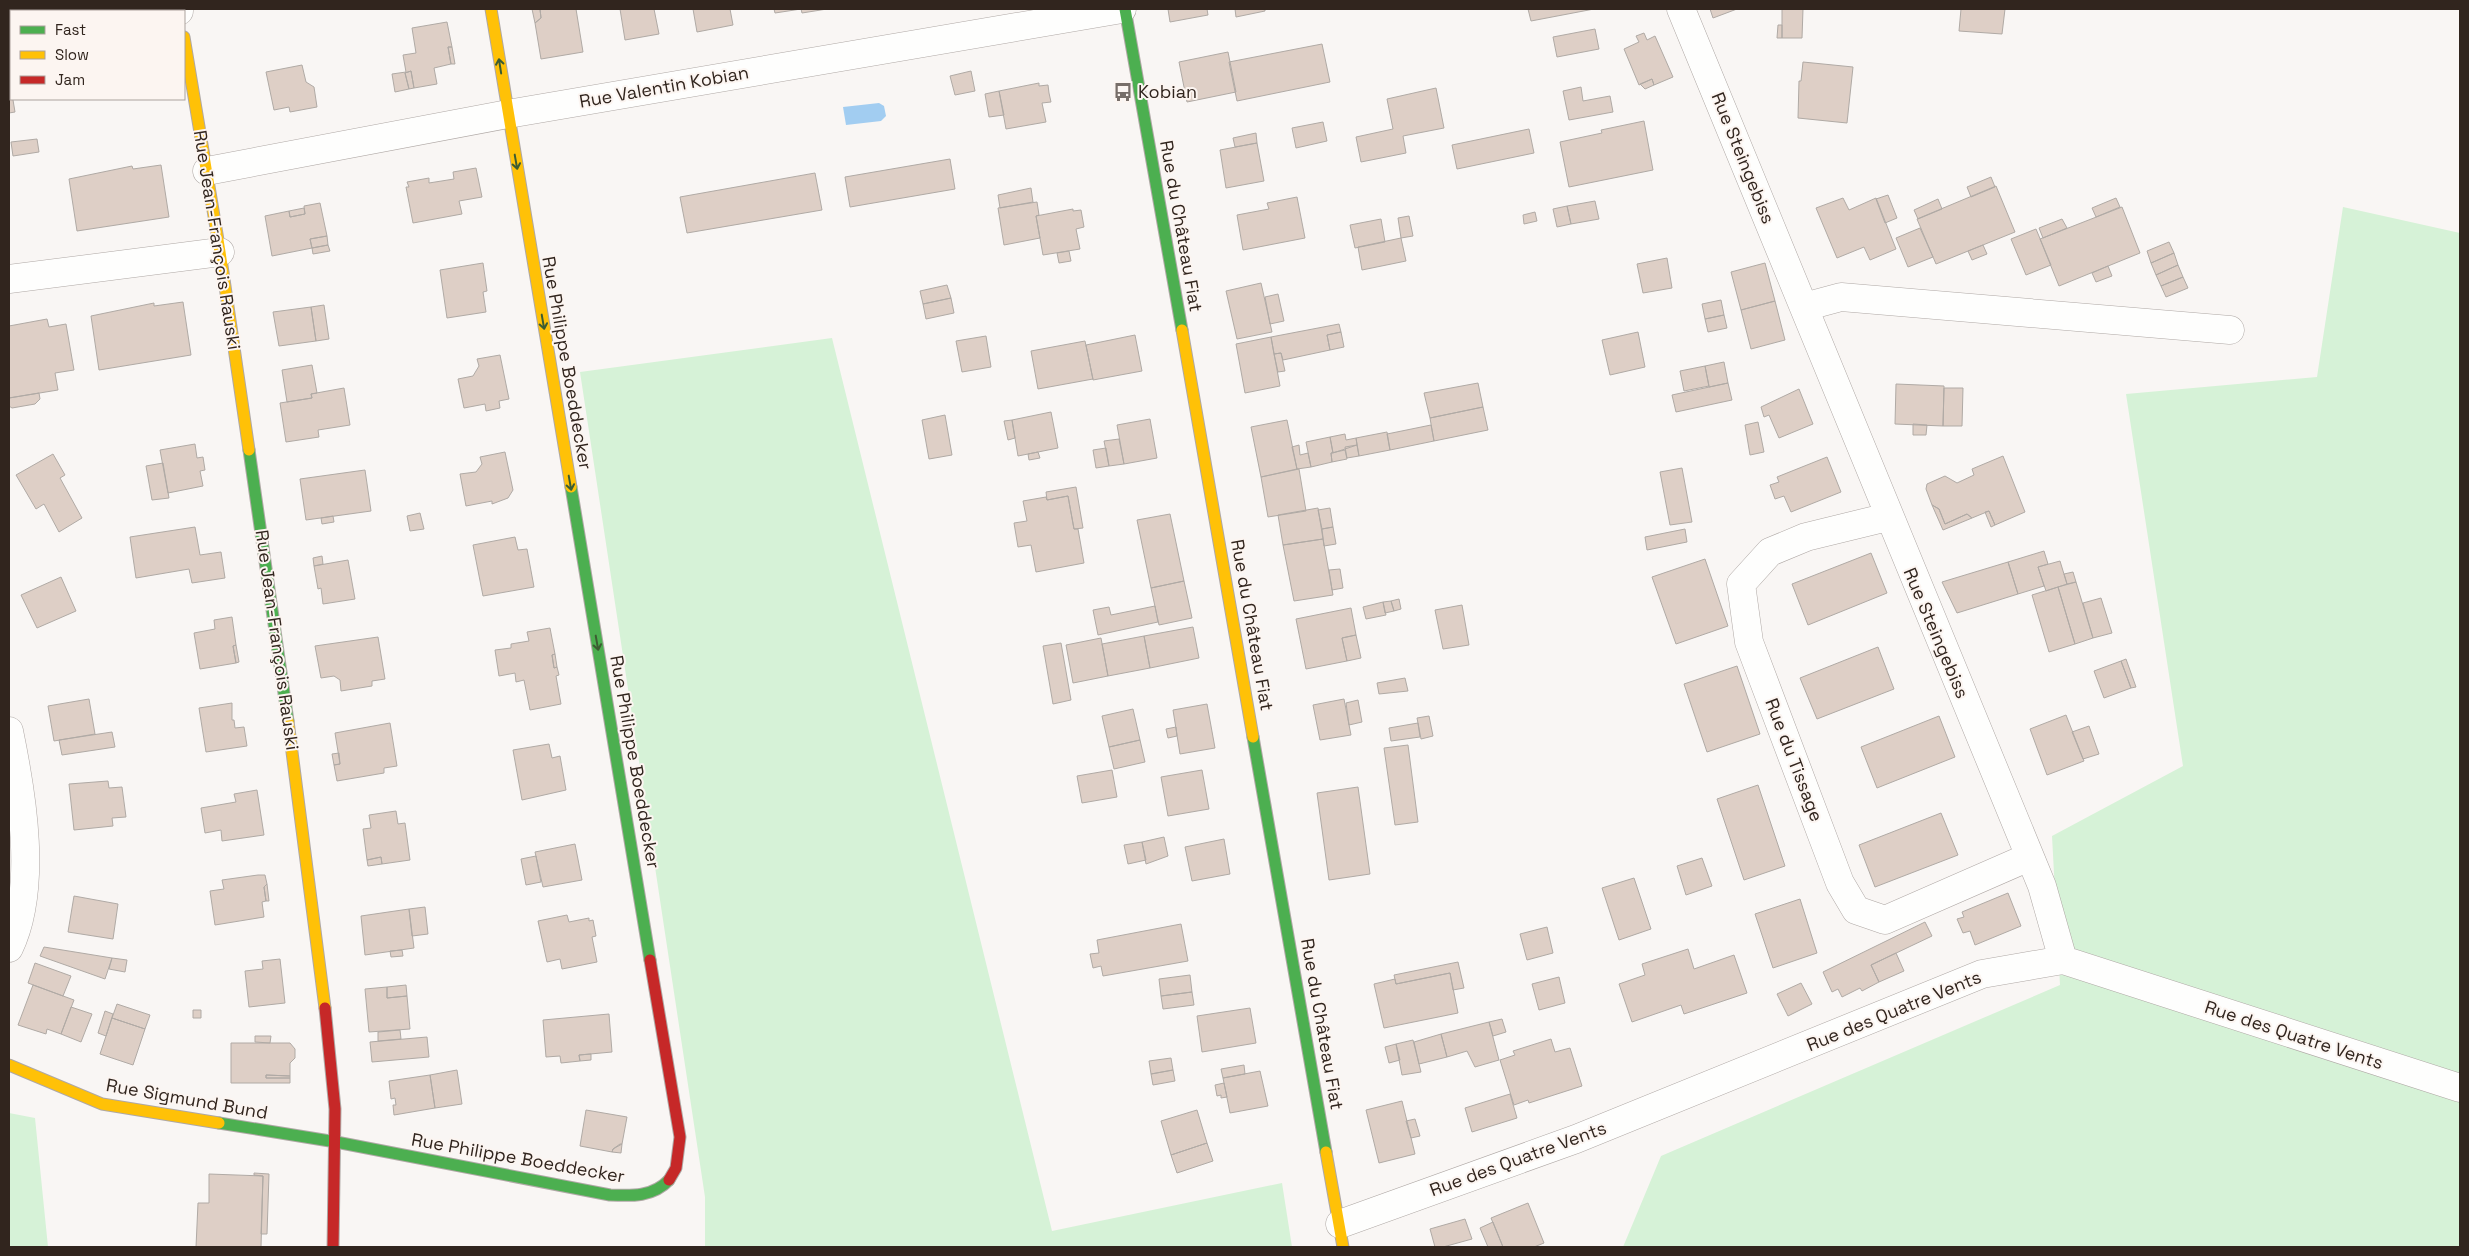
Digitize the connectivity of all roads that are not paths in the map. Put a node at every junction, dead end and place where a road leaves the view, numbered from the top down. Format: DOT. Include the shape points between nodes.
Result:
graph roads {
  1 [pos="490,9"];
  2 [pos="1123,9"];
  3 [pos="1681,9"];
  4 [pos="185,43"];
  5 [pos="508,114"];
  6 [pos="207,171"];
  7 [pos="220,252"];
  8 [pos="9,279"];
  9 [pos="1804,307"];
  10 [pos="2230,330"];
  11 [pos="1888,517"];
  12 [pos="9,731"];
  13 [pos="2030,856"];
  14 [pos="9,948"];
  15 [pos="2063,960"];
  16 [pos="9,1065"];
  17 [pos="2460,1088"];
  18 [pos="336,1142"];
  19 [pos="1341,1236"];
  20 [pos="334,1247"];
  5 -- 1 [label="street, Rue Philippe Boeddecker, one-way"];
  2 -- 5 [label="street, Rue Valentin Kobian"];
  2 -- 19 [label="street, Rue du Château Fiat"];
  3 -- 9 [label="street, Rue Steingebiss"];
  4 -- 6 [label="street, Rue Jean-François Rauski"];
  5 -- 6 [label="street, Rue Valentin Kobian"];
  5 -- 18 [label="street, Rue Philippe Boeddecker, one-way" via="679,1128 681,1156 670,1181 661,1188 643,1195 623,1196"];
  6 -- 7 [label="street, Rue Jean-François Rauski"];
  7 -- 8 [label="street"];
  7 -- 18 [label="street, Rue Jean-François Rauski" via="309,868 332,1066"];
  9 -- 10 [label="street" via="1841,297"];
  9 -- 11 [label="street, Rue Steingebiss"];
  11 -- 13 [label="street, Rue Steingebiss"];
  11 -- 13 [label="street, Rue du Tissage" via="1806,537 1770,552 1741,584 1750,642 1840,883 1856,910 1885,920"];
  12 -- 14 [label="street" via="21,790 25,882"];
  13 -- 15 [label="street, Rue Steingebiss"];
  15 -- 17 [label="street, Rue des Quatre Vents"];
  15 -- 19 [label="street, Rue des Quatre Vents" via="1982,974"];
  16 -- 18 [label="street, Rue Sigmund Bund" via="102,1104"];
  18 -- 20 [label="street, Rue Jean-François Rauski"];
}
